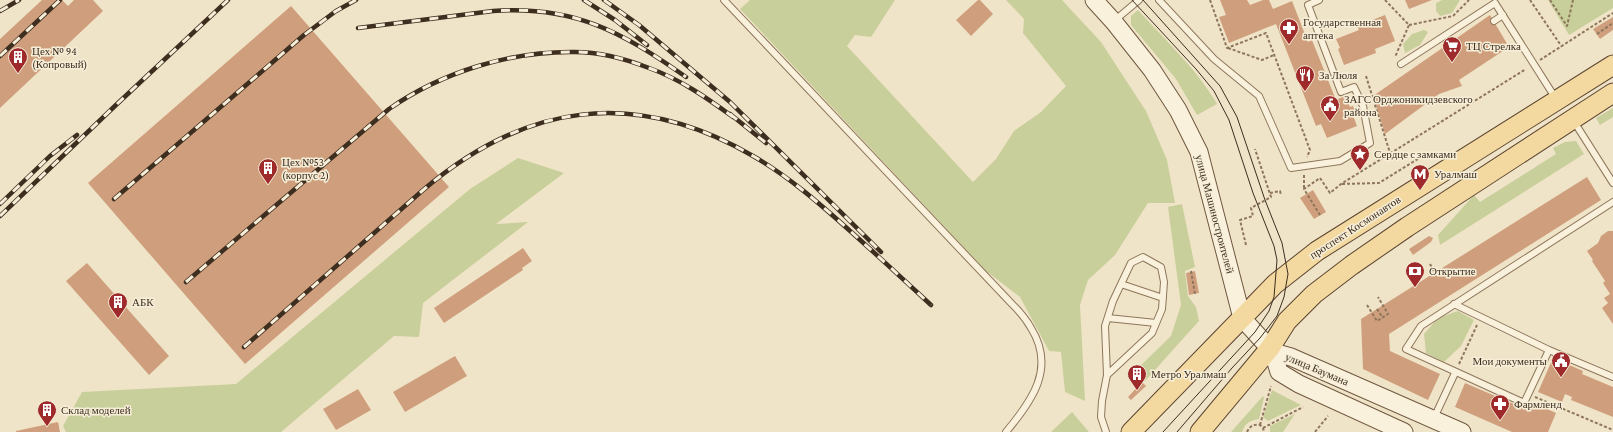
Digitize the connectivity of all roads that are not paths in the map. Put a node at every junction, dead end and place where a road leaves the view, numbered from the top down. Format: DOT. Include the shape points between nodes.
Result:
graph roads {
  1 [pos="724,0"];
  2 [pos="1094,0"];
  3 [pos="1138,0"];
  4 [pos="1159,0"];
  5 [pos="1319,0"];
  6 [pos="1503,15"];
  7 [pos="1494,21"];
  8 [pos="1114,22"];
  9 [pos="1401,64"];
  10 [pos="1613,65"];
  11 [pos="1613,93"];
  12 [pos="1557,100"];
  13 [pos="1572,119"];
  14 [pos="1613,183"];
  15 [pos="1613,202"];
  16 [pos="1121,284"];
  17 [pos="1163,298"];
  18 [pos="1454,304"];
  19 [pos="1108,318"];
  20 [pos="1242,318"];
  21 [pos="1156,323"];
  22 [pos="1271,350"];
  23 [pos="1548,350"];
  24 [pos="1455,373"];
  25 [pos="1107,375"];
  26 [pos="1613,377"];
  27 [pos="1434,420"];
  28 [pos="1006,432"];
  29 [pos="1106,432"];
  30 [pos="1132,432"];
  31 [pos="1200,432"];
  32 [pos="1404,432"];
  33 [pos="1462,432"];
  1 -- 28 [label="lane" via="1032,328 1041,352 1041,374 1037,388 1025,409"];
  2 -- 8 [label="main road, улица Машиностроителей"];
  3 -- 8 [label="lane"];
  4 -- 5 [label="lane" via="1214,59 1259,96 1291,168 1340,161 1370,143 1363,106 1354,87 1341,92 1308,5"];
  6 -- 7 [label="lane"];
  6 -- 9 [label="lane" via="1495,3"];
  6 -- 12 [label="lane"];
  8 -- 20 [label="main road, улица Машиностроителей" via="1152,70 1178,110 1199,152"];
  10 -- 12 [label="main road, проспект Космонавтов"];
  11 -- 13 [label="main road"];
  12 -- 20 [label="main road, проспект Космонавтов" via="1317,251 1275,284"];
  13 -- 14 [label="lane"];
  13 -- 22 [label="main road" via="1407,227 1314,294 1287,321"];
  15 -- 18 [label="lane"];
  16 -- 17 [label="lane"];
  16 -- 17 [label="lane" via="1131,263 1143,257 1160,267 1164,282"];
  16 -- 19 [label="lane"];
  17 -- 21 [label="lane" via="1162,309"];
  18 -- 23 [label="lane"];
  18 -- 24 [label="lane" via="1421,326 1406,349"];
  19 -- 21 [label="lane"];
  19 -- 25 [label="lane" via="1105,326"];
  20 -- 22 [label="main road, улица Машиностроителей"];
  20 -- 30 [label="main road, проспект Космонавтов"];
  21 -- 25 [label="lane" via="1152,333"];
  22 -- 27 [label="main road, улица Баумана" via="1291,356"];
  22 -- 31 [label="main road"];
  22 -- 32 [label="main road, улица Баумана" via="1279,372 1299,384"];
  23 -- 24 [label="lane" via="1524,404"];
  23 -- 26 [label="lane"];
  24 -- 27 [label="lane"];
  25 -- 29 [label="lane" via="1101,417"];
  27 -- 33 [label="main road, улица Баумана"];
}
